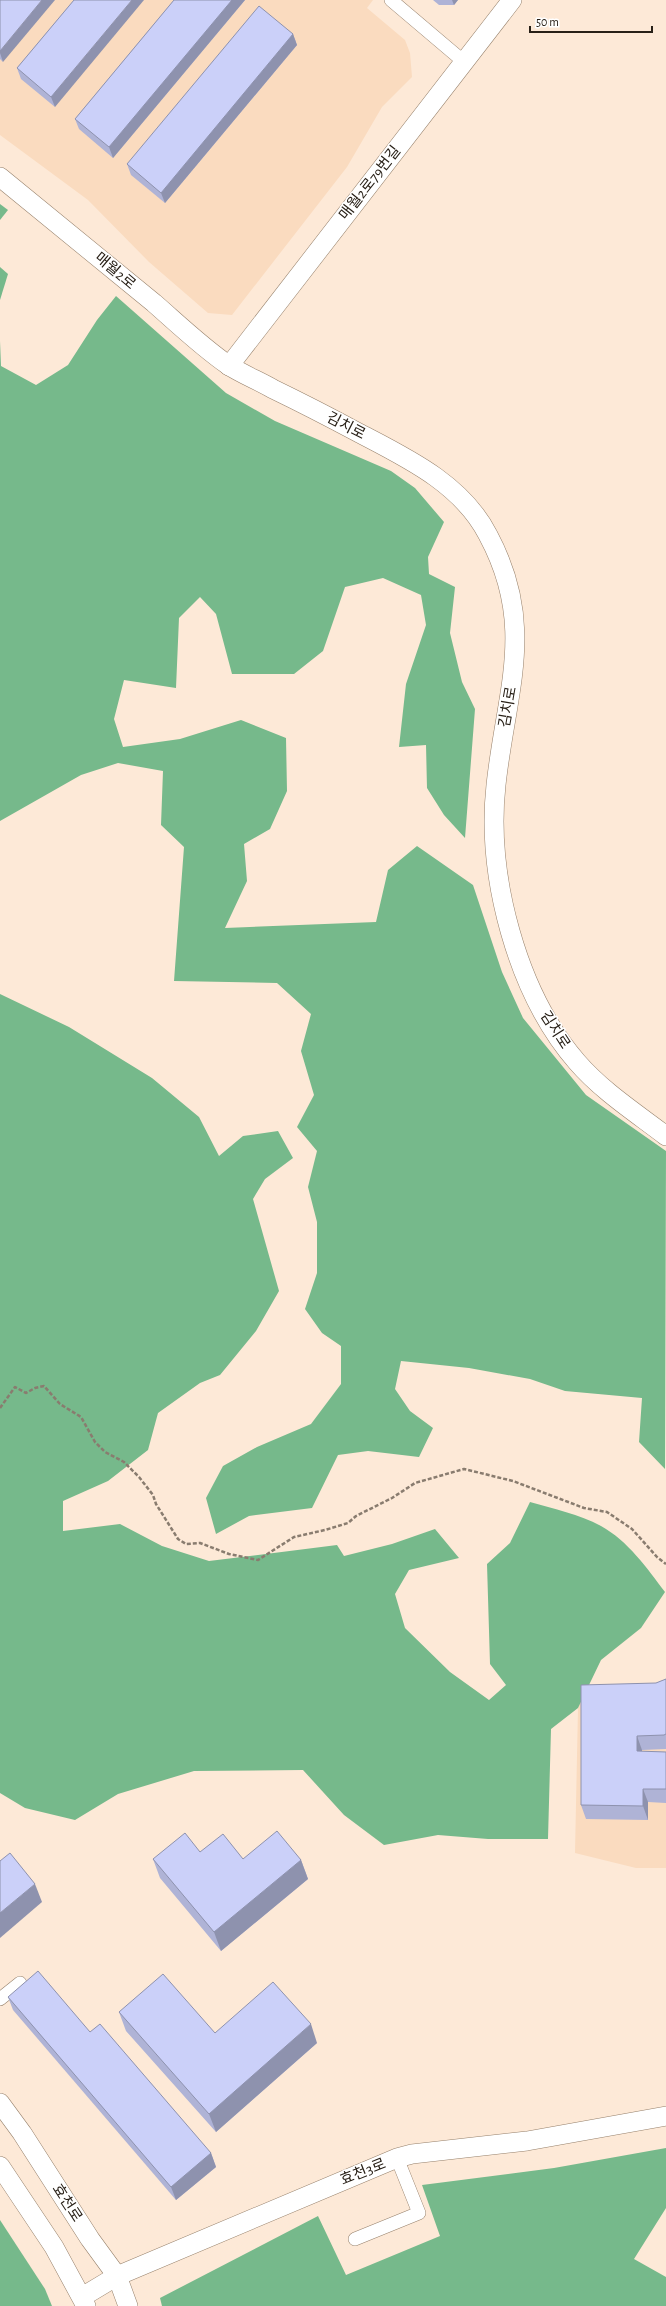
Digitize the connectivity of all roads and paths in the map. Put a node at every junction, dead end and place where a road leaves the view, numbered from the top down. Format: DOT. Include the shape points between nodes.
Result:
graph roads {
  1 [pos="391,0"];
  2 [pos="512,0"];
  3 [pos="463,61"];
  4 [pos="0,177"];
  5 [pos="229,366"];
  6 [pos="666,1136"];
  7 [pos="0,1408"];
  8 [pos="666,1564"];
  9 [pos="20,1983"];
  10 [pos="0,1999"];
  11 [pos="0,2103"];
  12 [pos="666,2116"];
  13 [pos="397,2158"];
  14 [pos="0,2166"];
  15 [pos="355,2239"];
  16 [pos="117,2276"];
  17 [pos="84,2302"];
  18 [pos="128,2306"];
  1 -- 3 [label="street"];
  2 -- 3 [label="street, 매월2로79번길"];
  3 -- 5 [label="street, 매월2로79번길"];
  4 -- 5 [label="street, 매월2로"];
  5 -- 6 [label="street, 김치로" via="407,458 460,496 487,531 501,561 511,593 516,623 514,674 494,811 497,873 508,924 538,1003 577,1062 600,1085"];
  7 -- 8 [label="path" via="15,1387 26,1393 44,1386 60,1404 81,1417 95,1442 105,1452 124,1462 139,1477 153,1495 178,1539 186,1544 200,1543 258,1560 294,1537 348,1523 415,1483 464,1469 513,1481 556,1495 584,1508 608,1512 632,1529"];
  9 -- 10 [label="street"];
  11 -- 16 [label="street, 효천로"];
  12 -- 13 [label="street, 효천3로" via="527,2141 412,2154"];
  13 -- 15 [label="street" via="419,2213"];
  13 -- 16 [label="street, 효천3로"];
  14 -- 17 [label="street" via="54,2247"];
  16 -- 17 [label="street, 효천3로"];
  16 -- 18 [label="street, 효천로"];
}
